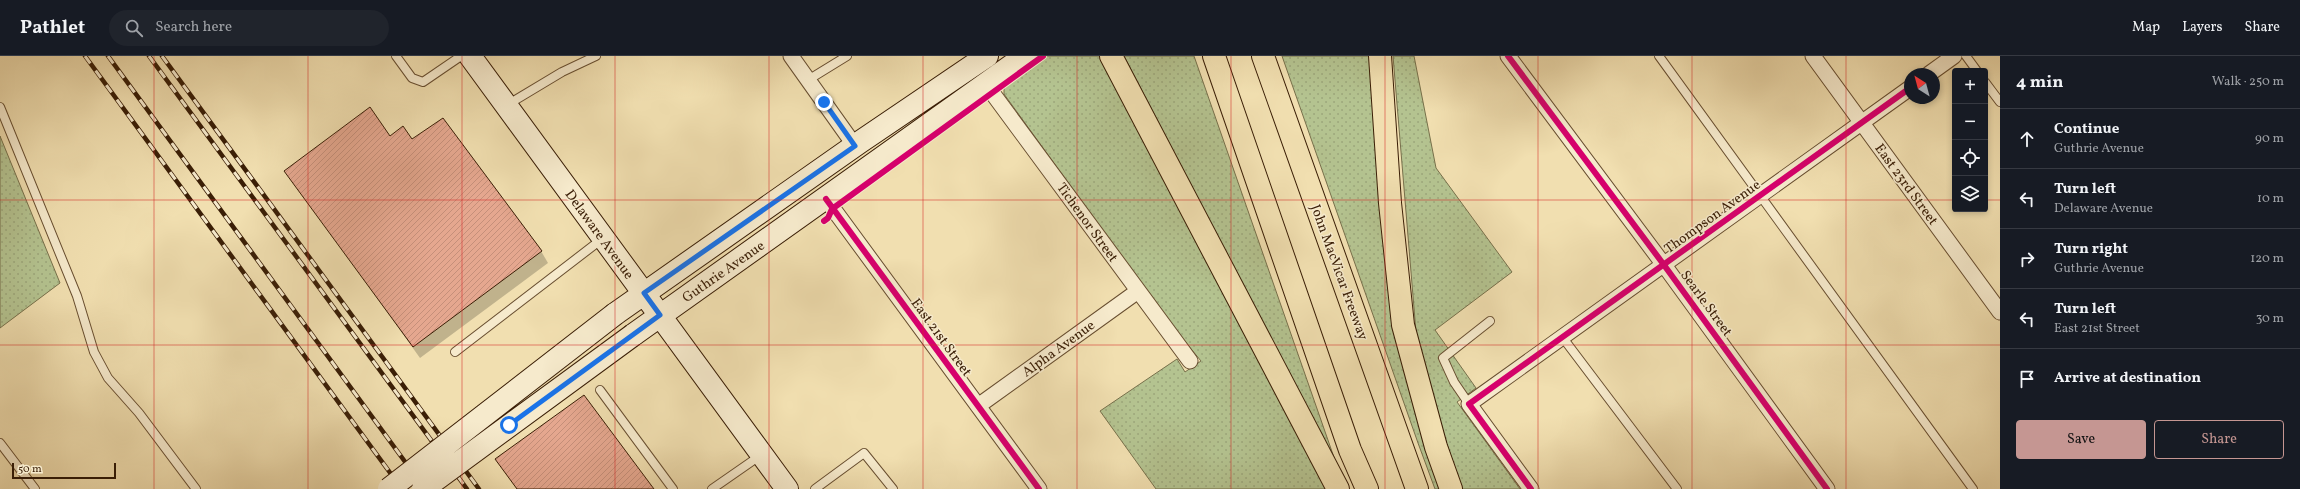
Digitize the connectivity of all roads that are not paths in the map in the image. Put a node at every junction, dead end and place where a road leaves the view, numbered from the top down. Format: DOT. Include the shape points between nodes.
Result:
graph roads {
  1 [pos="396,56"];
  2 [pos="461,56"];
  3 [pos="470,56"];
  4 [pos="596,56"];
  5 [pos="791,56"];
  6 [pos="847,56"];
  7 [pos="1025,56"];
  8 [pos="1111,56"];
  9 [pos="1214,56"];
  10 [pos="1262,56"];
  11 [pos="1380,56"];
  12 [pos="1508,56"];
  13 [pos="1659,56"];
  14 [pos="1813,56"];
  15 [pos="1954,56"];
  16 [pos="1966,56"];
  17 [pos="979,68"];
  18 [pos="1937,68"];
  19 [pos="1975,68"];
  20 [pos="808,80"];
  21 [pos="1988,86"];
  22 [pos="1904,92"];
  23 [pos="2000,102"];
  24 [pos="507,106"];
  25 [pos="0,107"];
  26 [pos="1862,122"];
  27 [pos="855,146"];
  28 [pos="1761,196"];
  29 [pos="826,199"];
  30 [pos="603,238"];
  31 [pos="1664,265"];
  32 [pos="1138,291"];
  33 [pos="644,293"];
  34 [pos="2000,312"];
  35 [pos="660,315"];
  36 [pos="1490,321"];
  37 [pos="1563,338"];
  38 [pos="455,352"];
  39 [pos="1190,362"];
  40 [pos="600,390"];
  41 [pos="1469,404"];
  42 [pos="978,406"];
  43 [pos="0,443"];
  44 [pos="762,454"];
  45 [pos="35,489"];
  46 [pos="196,489"];
  47 [pos="389,489"];
  48 [pos="423,489"];
  49 [pos="673,489"];
  50 [pos="712,489"];
  51 [pos="788,489"];
  52 [pos="814,489"];
  53 [pos="892,489"];
  54 [pos="1039,489"];
  55 [pos="1338,489"];
  56 [pos="1366,489"];
  57 [pos="1417,489"];
  58 [pos="1451,489"];
  59 [pos="1531,489"];
  60 [pos="1677,489"];
  61 [pos="1827,489"];
  62 [pos="1973,489"];
  1 -- 2 [label="lane" via="412,78 423,82"];
  3 -- 24 [label="main road, Delaware Avenue"];
  4 -- 24 [label="lane" via="562,72"];
  5 -- 20 [label="street"];
  6 -- 20 [label="lane"];
  7 -- 17 [label="main road, Guthrie Avenue"];
  8 -- 55 [label="highway"];
  9 -- 56 [label="highway" via="1350,450"];
  10 -- 57 [label="highway, John MacVicar Freeway"];
  11 -- 58 [label="highway" via="1390,203 1403,326 1436,447"];
  12 -- 31 [label="street, Searle Street"];
  13 -- 28 [label="lane"];
  14 -- 26 [label="street, East 23rd Street"];
  15 -- 18 [label="street"];
  16 -- 19 [label="lane"];
  17 -- 27 [label="main road, Guthrie Avenue"];
  17 -- 29 [label="main road, Guthrie Avenue"];
  17 -- 32 [label="street, Tichenor Street"];
  20 -- 27 [label="street"];
  21 -- 23 [label="lane"];
  22 -- 26 [label="street, Thompson Avenue"];
  24 -- 30 [label="main road, Delaware Avenue"];
  25 -- 46 [label="lane" via="77,296 94,352 108,378 139,413"];
  26 -- 28 [label="street, Thompson Avenue"];
  26 -- 34 [label="street, East 23rd Street"];
  27 -- 33 [label="main road, Guthrie Avenue"];
  28 -- 31 [label="street, Thompson Avenue"];
  28 -- 62 [label="lane"];
  29 -- 35 [label="main road, Guthrie Avenue"];
  29 -- 42 [label="street, East 21st Street"];
  30 -- 33 [label="main road, Delaware Avenue"];
  30 -- 38 [label="lane"];
  31 -- 37 [label="street, Thompson Avenue"];
  31 -- 61 [label="street, Searle Street"];
  32 -- 39 [label="street, Tichenor Street"];
  32 -- 42 [label="street, Alpha Avenue"];
  33 -- 35 [label="main road, Delaware Avenue"];
  33 -- 47 [label="main road, Guthrie Avenue, bridge"];
  35 -- 44 [label="main road, Delaware Avenue"];
  35 -- 48 [label="main road, Guthrie Avenue, bridge"];
  36 -- 41 [label="lane" via="1443,358 1454,382"];
  37 -- 41 [label="street, Thompson Avenue"];
  37 -- 60 [label="lane"];
  40 -- 49 [label="lane"];
  41 -- 59 [label="street"];
  42 -- 54 [label="street, East 21st Street"];
  43 -- 45 [label="lane"];
  44 -- 50 [label="lane"];
  44 -- 51 [label="main road, Delaware Avenue"];
  52 -- 53 [label="lane" via="864,453"];
}
